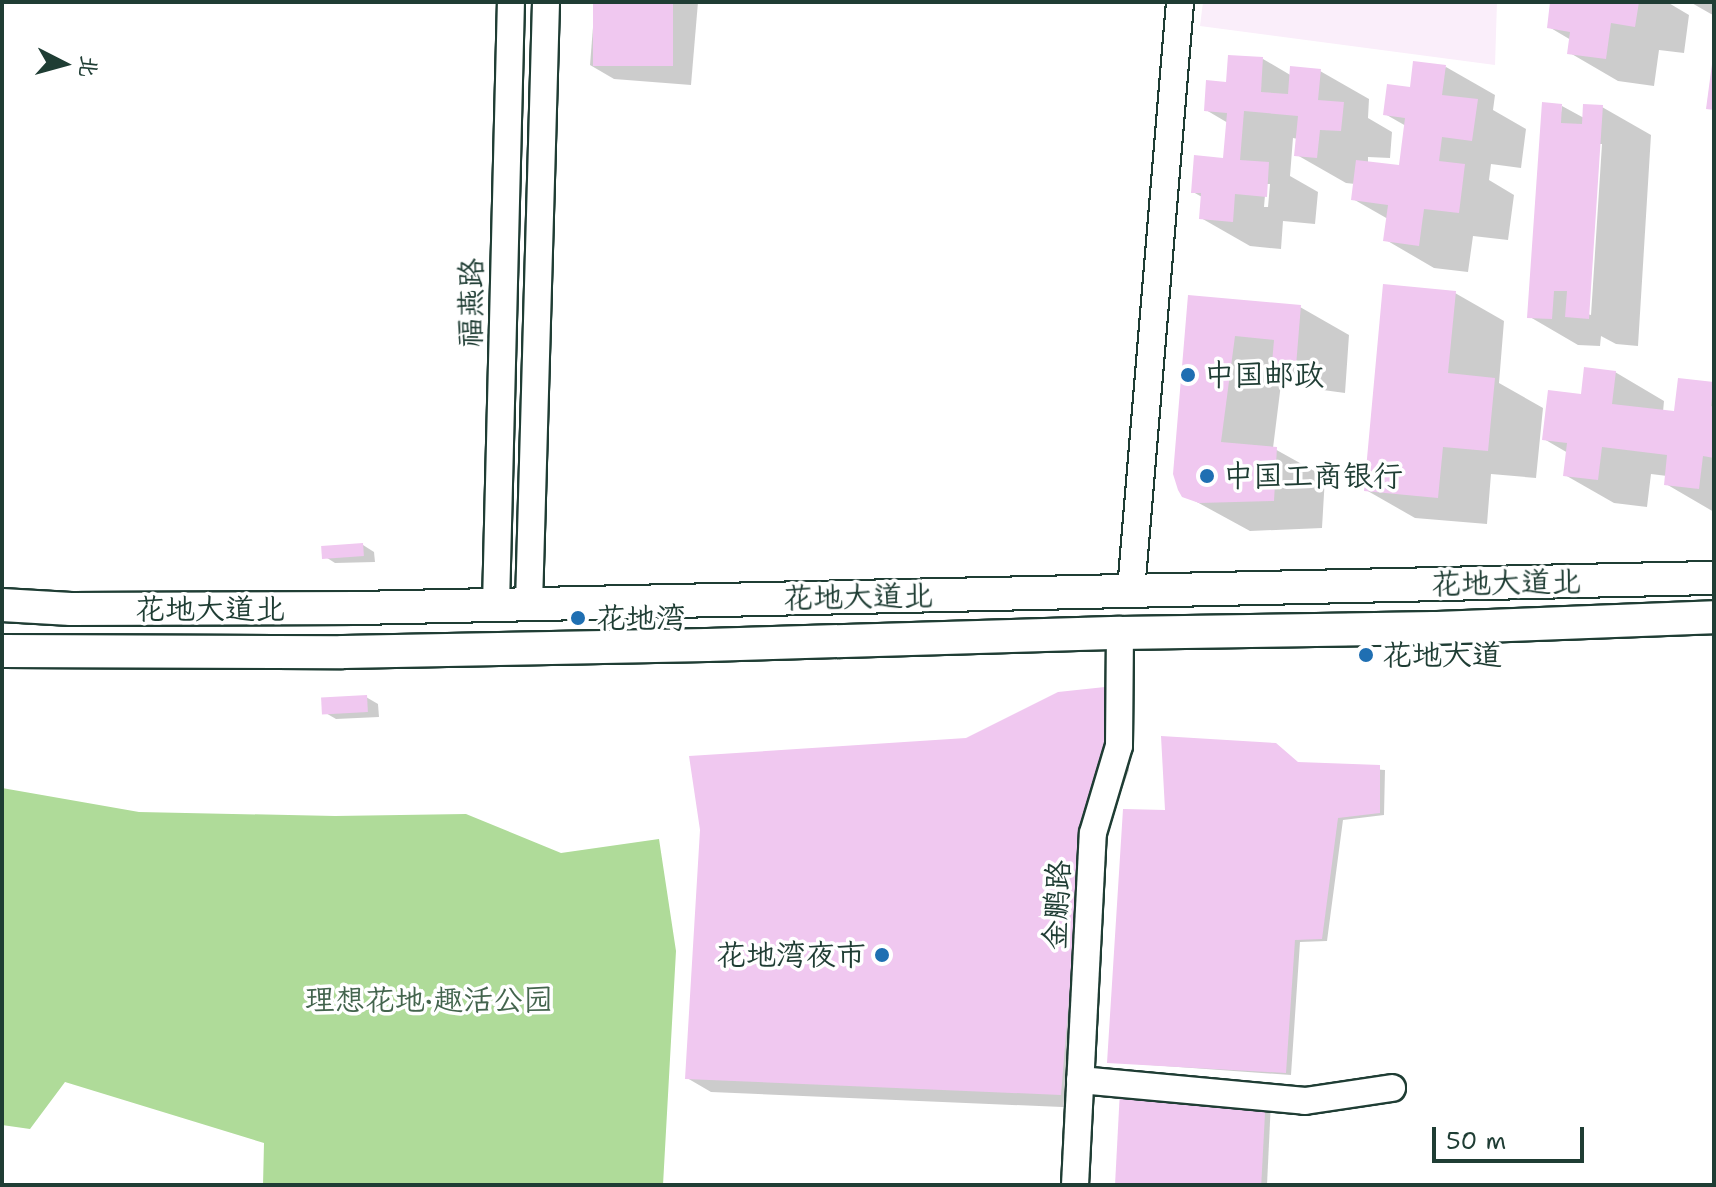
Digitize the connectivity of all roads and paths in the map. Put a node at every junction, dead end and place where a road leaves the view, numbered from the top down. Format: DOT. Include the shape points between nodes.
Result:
graph roads {
  1 [pos="511,2"];
  2 [pos="546,2"];
  3 [pos="1180,2"];
  4 [pos="1714,578"];
  5 [pos="1131,591"];
  6 [pos="529,604"];
  7 [pos="2,605"];
  8 [pos="496,605"];
  9 [pos="1714,617"];
  10 [pos="1120,633"];
  11 [pos="2,651"];
  12 [pos="1080,1080"];
  13 [pos="1392,1088"];
  14 [pos="1075,1185"];
  1 -- 8 [label="street, 福燕路"];
  2 -- 6 [label="street"];
  3 -- 5 [label="street"];
  4 -- 5 [label="main road, 花地大道北"];
  5 -- 6 [label="main road, 花地大道北"];
  6 -- 8 [label="main road, 花地大道北"];
  7 -- 8 [label="main road, 花地大道北" via="193,610"];
  9 -- 10 [label="main road, 花地大道北"];
  10 -- 11 [label="main road, 花地大道北" via="343,652"];
  10 -- 12 [label="street, 金鹏路" via="1119,746 1093,833"];
  12 -- 13 [label="street" via="1305,1101"];
  12 -- 14 [label="street, 金鹏路"];
}
